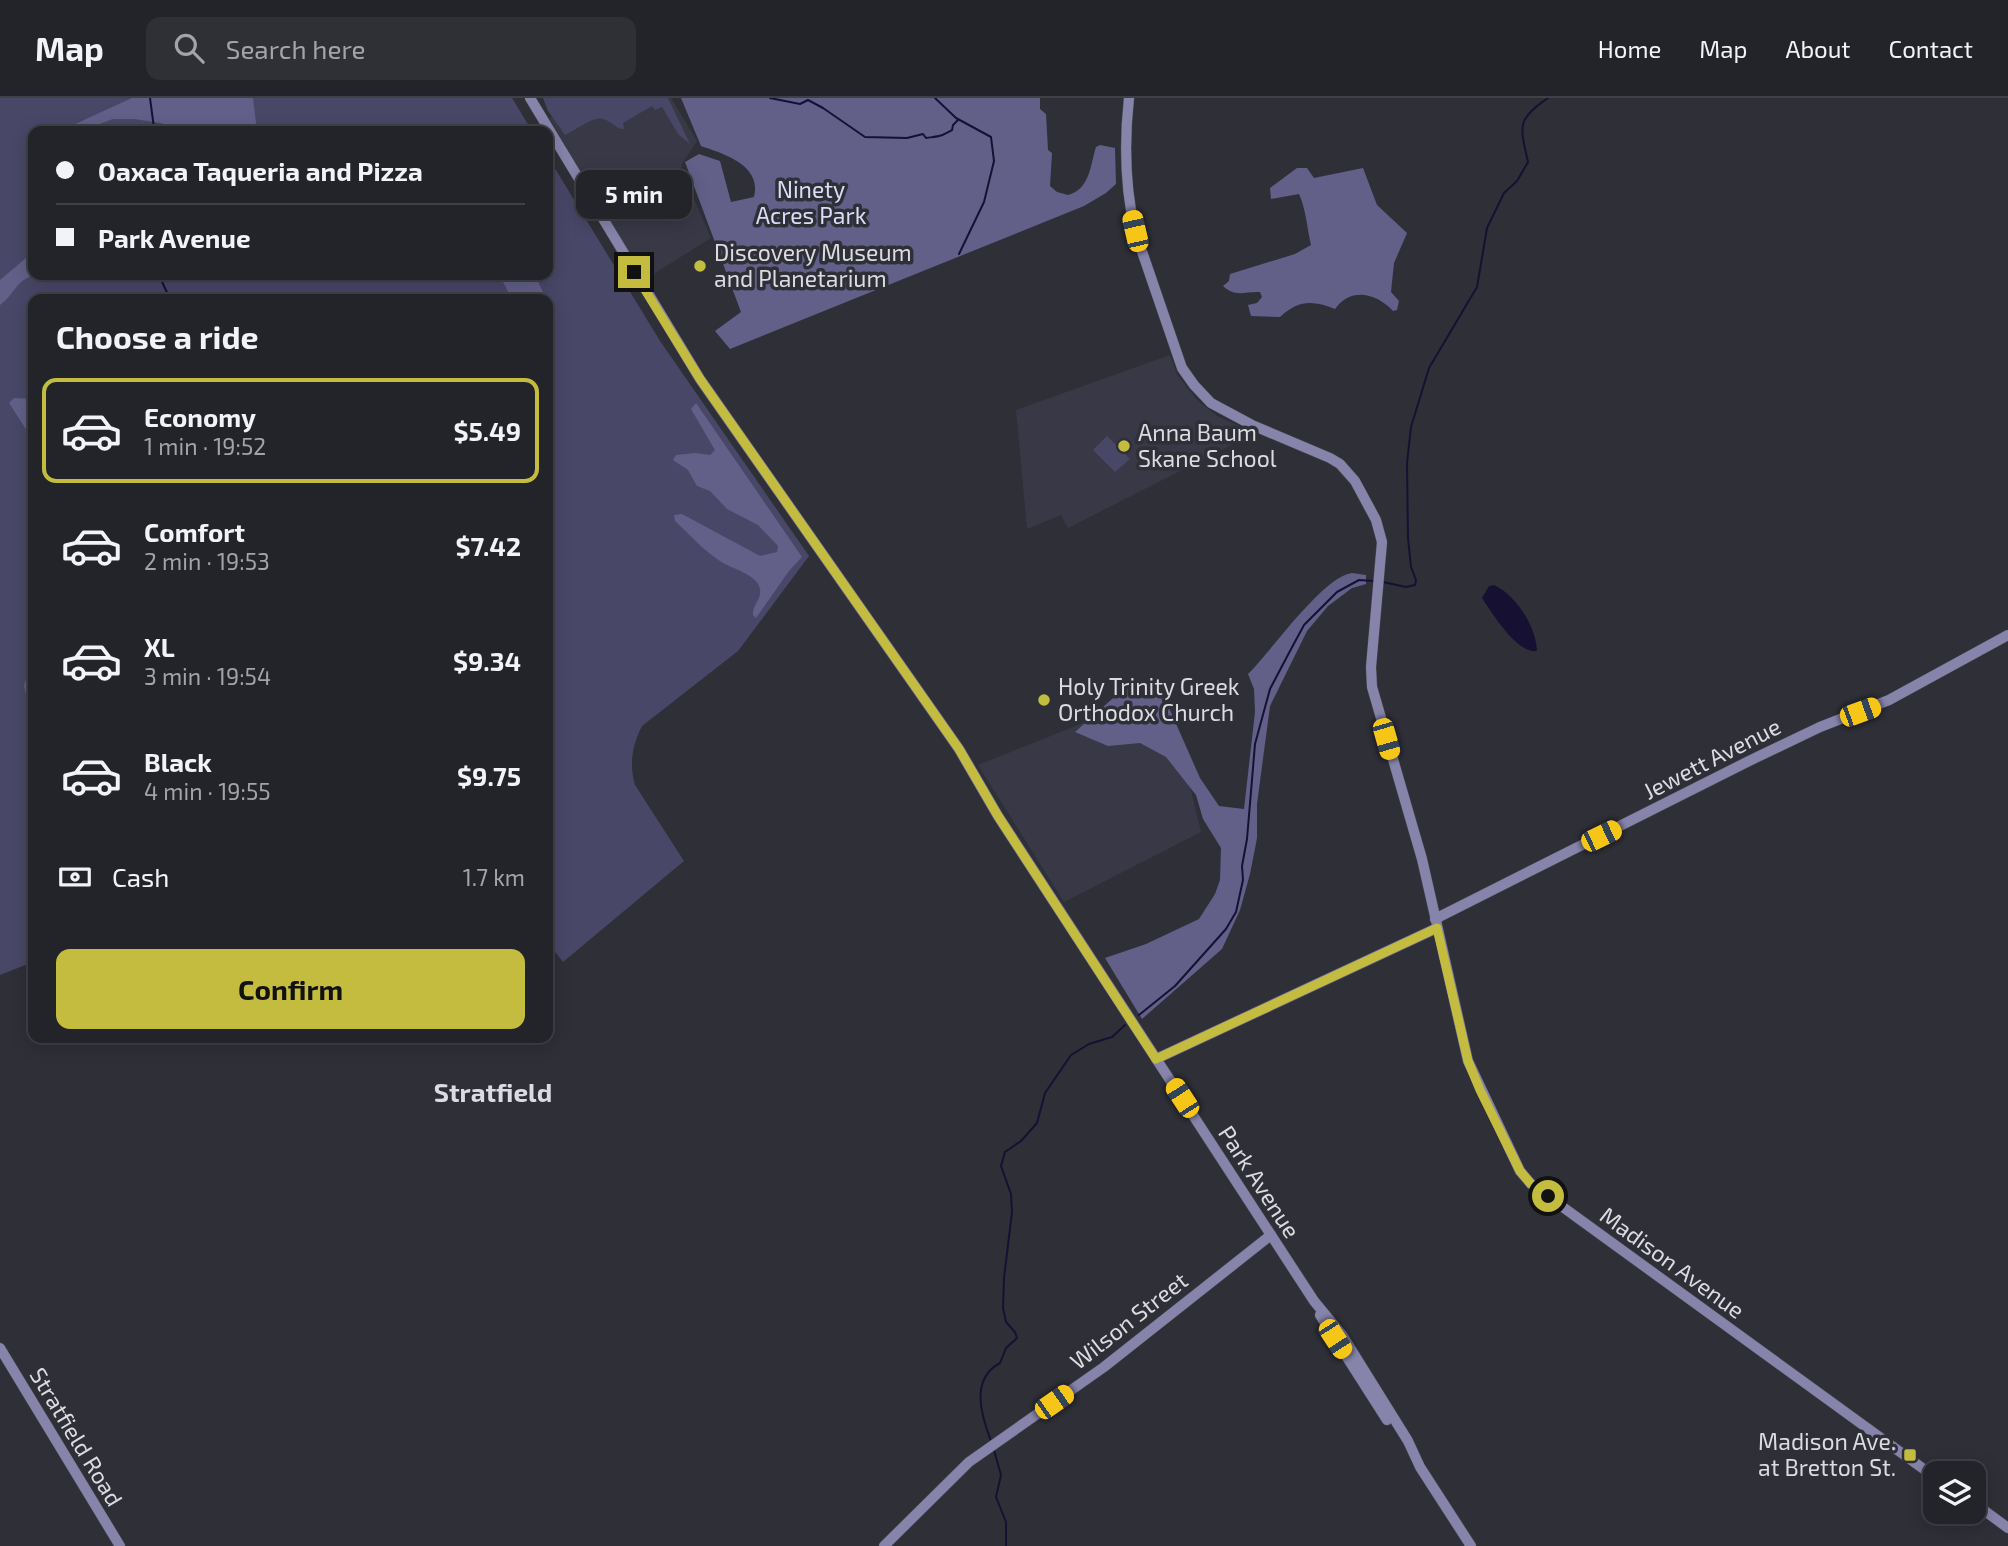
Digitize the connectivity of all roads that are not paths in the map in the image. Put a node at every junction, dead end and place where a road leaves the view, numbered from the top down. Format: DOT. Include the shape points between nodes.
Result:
graph roads {
  1 [pos="530,98"];
  2 [pos="1129,98"];
  3 [pos="547,126"];
  4 [pos="553,136"];
  5 [pos="2008,635"];
  6 [pos="1436,923"];
  7 [pos="1156,1059"];
  8 [pos="1271,1235"];
  9 [pos="0,1348"];
  10 [pos="1923,1469"];
  11 [pos="1986,1512"];
  12 [pos="2008,1528"];
  13 [pos="120,1546"];
  14 [pos="884,1546"];
  15 [pos="1471,1546"];
  1 -- 3 [label="main road, Park Avenue"];
  2 -- 6 [label="main road, Madison Avenue" via="1125,144 1131,214 1182,368 1212,403 1340,464 1351,475 1380,530 1371,687"];
  4 -- 7 [label="main road, Park Avenue" via="700,379 959,749"];
  5 -- 6 [label="main road, Jewett Avenue" via="1889,699 1749,761"];
  6 -- 7 [label="main road, Jewett Avenue"];
  6 -- 10 [label="main road, Madison Avenue" via="1468,1061 1490,1113 1531,1184"];
  7 -- 8 [label="main road, Park Avenue"];
  8 -- 14 [label="main road, Wilson Street" via="1104,1367 986,1450"];
  8 -- 15 [label="main road, Park Avenue" via="1342,1335"];
  9 -- 13 [label="main road, Stratfield Road"];
  11 -- 12 [label="main road"];
}
